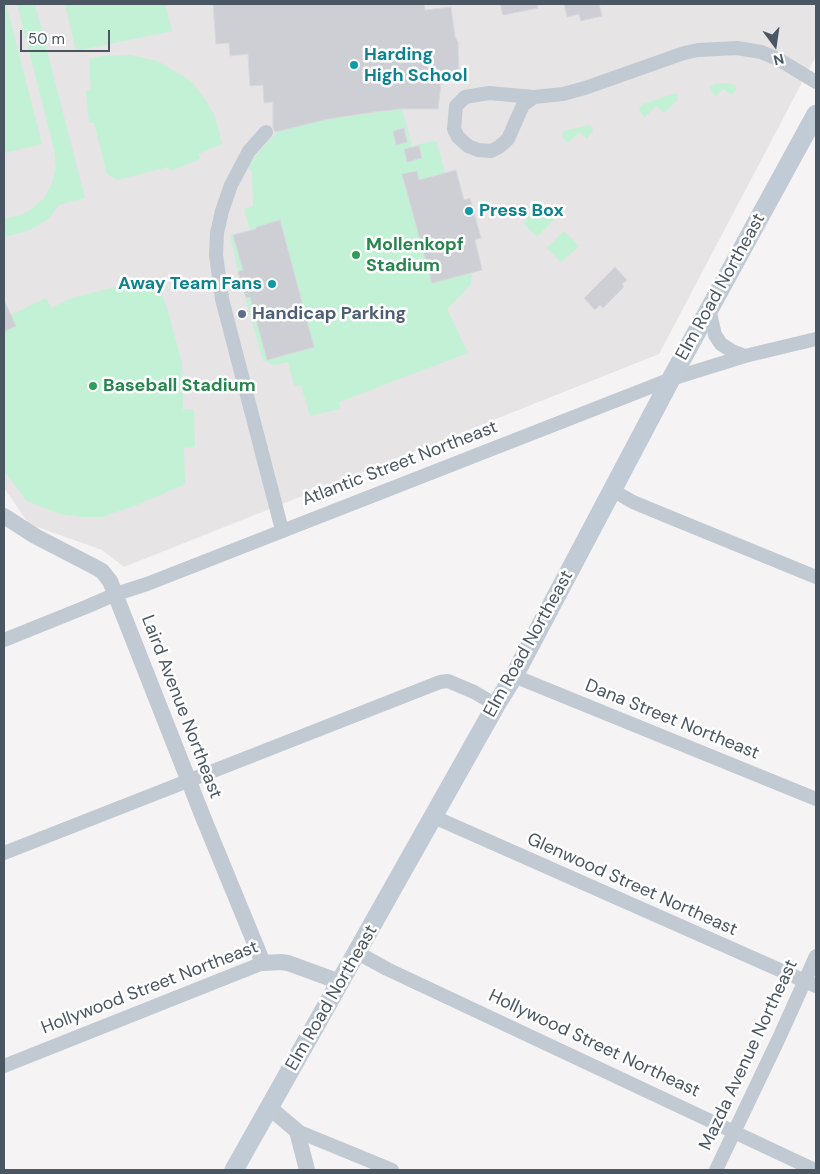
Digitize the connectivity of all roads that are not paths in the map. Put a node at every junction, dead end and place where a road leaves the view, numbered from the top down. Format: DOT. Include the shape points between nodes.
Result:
graph roads {
  1 [pos="816,82"];
  2 [pos="534,97"];
  3 [pos="816,114"];
  4 [pos="266,132"];
  5 [pos="709,309"];
  6 [pos="816,339"];
  7 [pos="745,356"];
  8 [pos="671,379"];
  9 [pos="612,490"];
  10 [pos="4,516"];
  11 [pos="282,530"];
  12 [pos="816,577"];
  13 [pos="116,594"];
  14 [pos="4,640"];
  15 [pos="514,676"];
  16 [pos="496,705"];
  17 [pos="189,780"];
  18 [pos="816,799"];
  19 [pos="434,817"];
  20 [pos="4,853"];
  21 [pos="358,953"];
  22 [pos="816,956"];
  23 [pos="263,964"];
  24 [pos="340,982"];
  25 [pos="810,984"];
  26 [pos="4,1066"];
  27 [pos="270,1108"];
  28 [pos="297,1130"];
  29 [pos="735,1133"];
  30 [pos="234,1170"];
  31 [pos="307,1170"];
  32 [pos="392,1170"];
  33 [pos="716,1170"];
  34 [pos="815,1170"];
  1 -- 2 [label="street" via="761,52 737,48 710,49 677,55 563,94"];
  2 -- 2 [label="street" via="489,93 465,97 456,106 454,129 468,146 491,151 508,139 522,105"];
  3 -- 5 [label="main road, Elm Road Northeast"];
  4 -- 11 [label="street" via="249,151 231,185 217,233 216,255 222,299"];
  5 -- 7 [label="street" via="715,335 721,344"];
  5 -- 8 [label="main road, Elm Road Northeast"];
  6 -- 7 [label="street, Atlantic Street Northeast"];
  7 -- 8 [label="street, Atlantic Street Northeast"];
  8 -- 9 [label="main road, Elm Road Northeast"];
  8 -- 11 [label="street, Atlantic Street Northeast"];
  9 -- 12 [label="street" via="657,512"];
  9 -- 15 [label="main road, Elm Road Northeast"];
  10 -- 13 [label="street, Laird Avenue Northeast" via="102,571"];
  11 -- 13 [label="street, Atlantic Street Northeast"];
  13 -- 14 [label="street, Atlantic Street Northeast"];
  13 -- 17 [label="street, Laird Avenue Northeast"];
  15 -- 16 [label="main road, Elm Road Northeast"];
  15 -- 18 [label="street, Dana Street Northeast"];
  16 -- 17 [label="street" via="448,681 440,682"];
  16 -- 19 [label="main road, Elm Road Northeast"];
  17 -- 20 [label="street"];
  17 -- 23 [label="street, Laird Avenue Northeast"];
  19 -- 21 [label="main road, Elm Road Northeast"];
  19 -- 25 [label="street, Glenwood Street Northeast"];
  21 -- 24 [label="main road, Elm Road Northeast"];
  21 -- 29 [label="street, Hollywood Street Northeast"];
  22 -- 25 [label="street, Mazda Avenue Northeast"];
  23 -- 24 [label="street, Hollywood Street Northeast" via="288,963"];
  23 -- 26 [label="street, Hollywood Street Northeast"];
  24 -- 27 [label="main road, Elm Road Northeast"];
  25 -- 29 [label="street, Mazda Avenue Northeast"];
  27 -- 28 [label="street"];
  27 -- 30 [label="main road, Elm Road Northeast"];
  28 -- 31 [label="street"];
  28 -- 32 [label="street"];
  29 -- 33 [label="street, Mazda Avenue Northeast"];
  29 -- 34 [label="street, Hollywood Street Northeast"];
}
